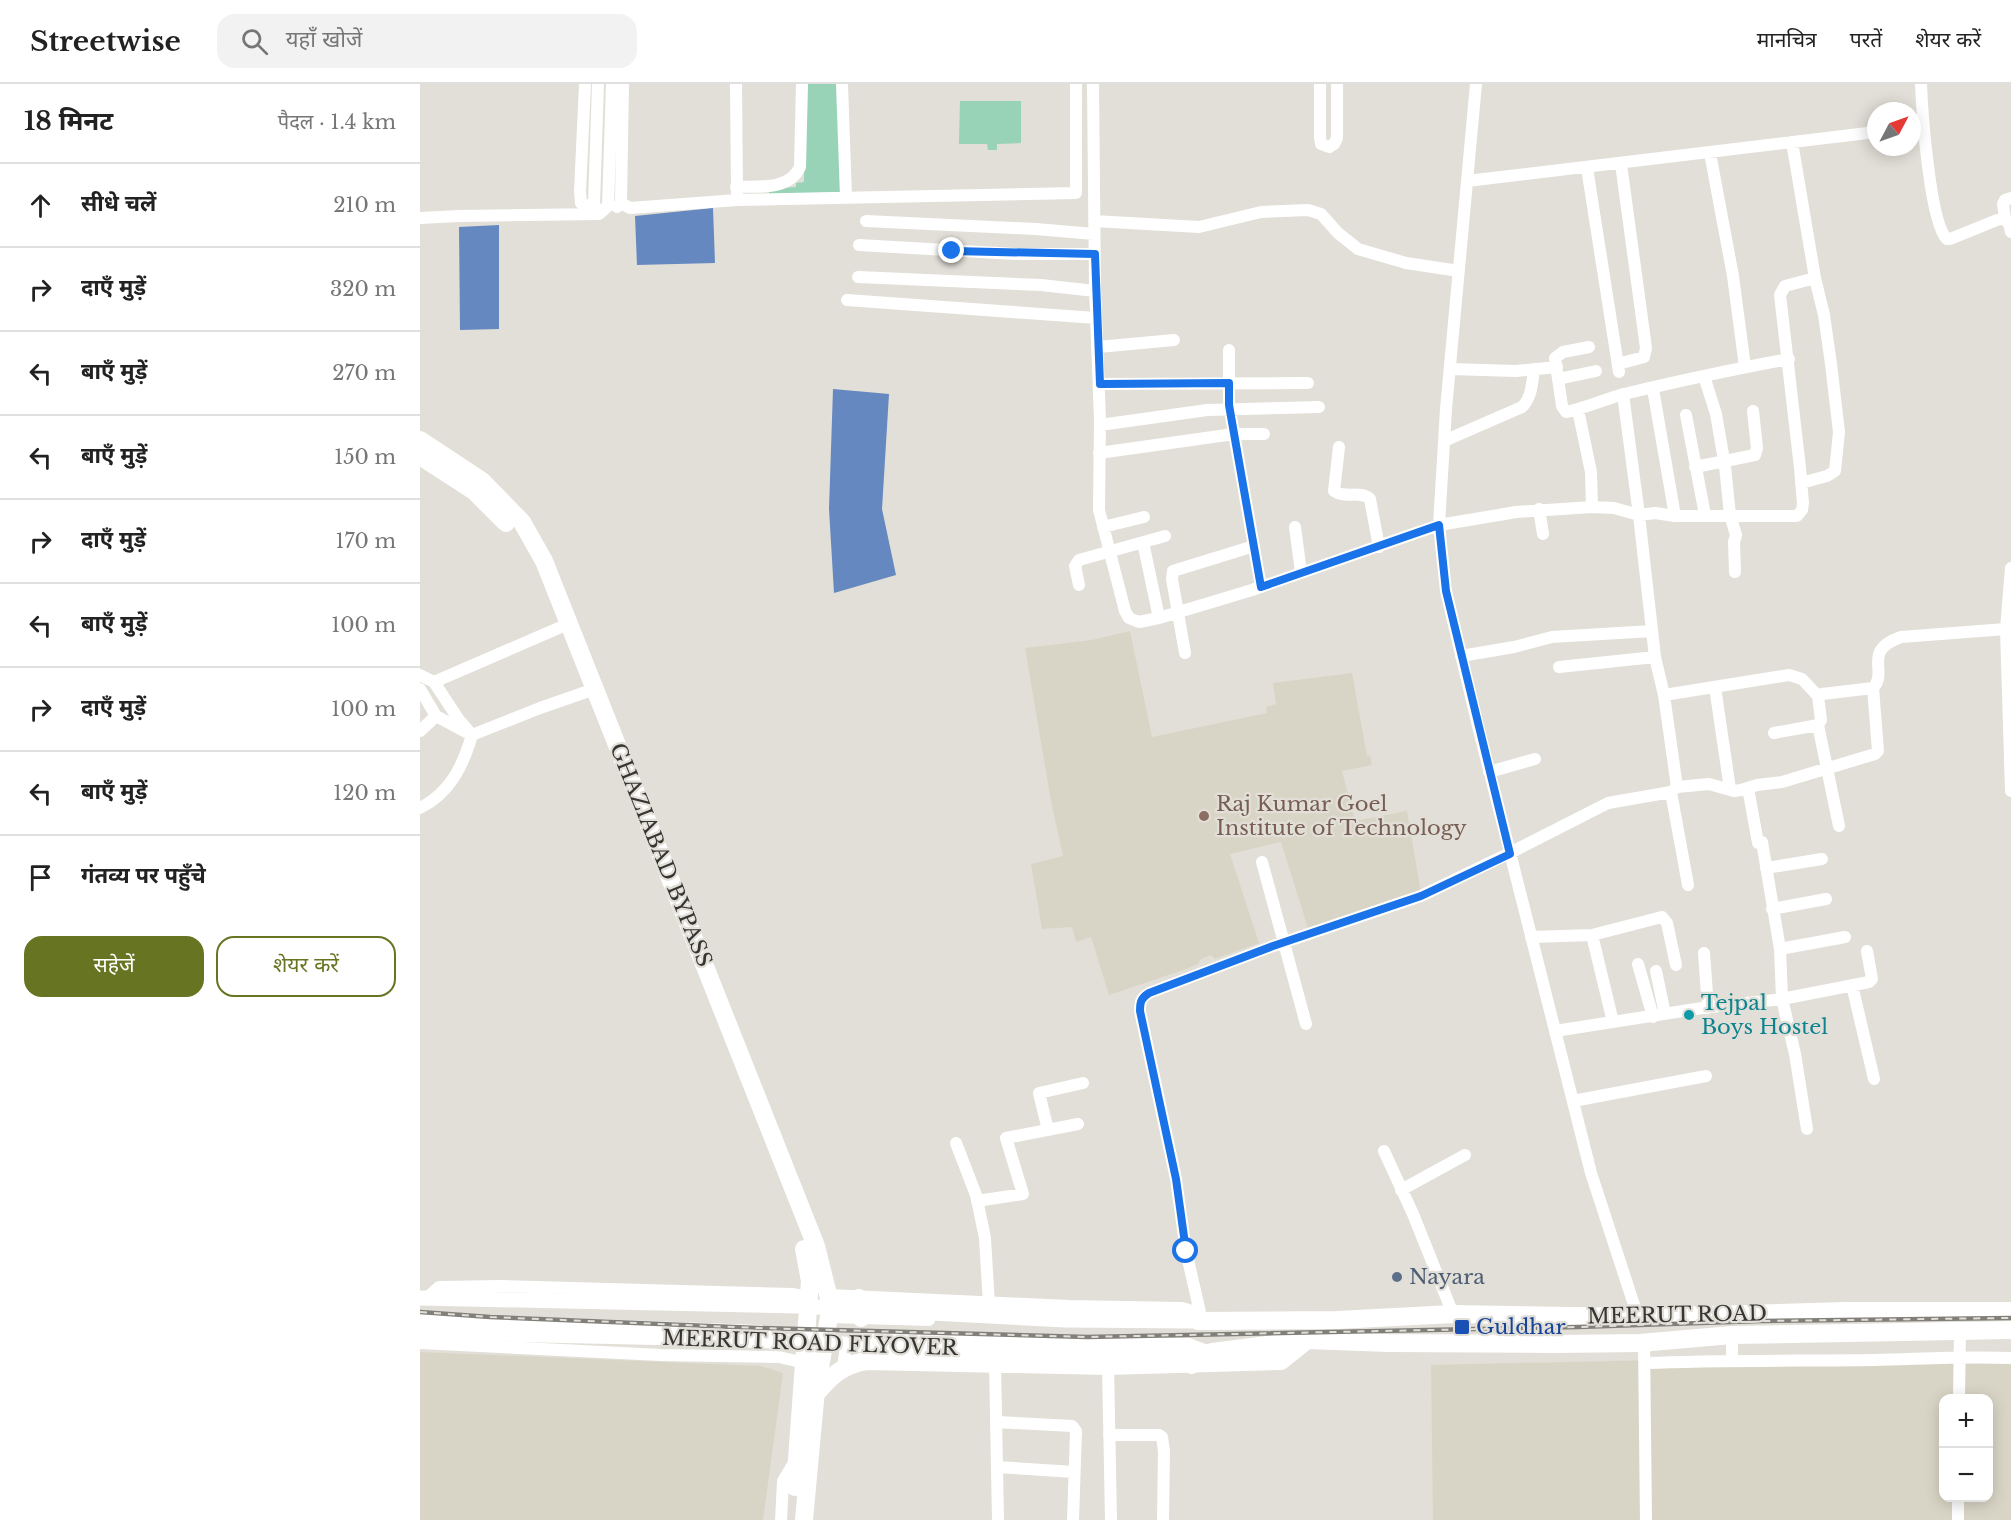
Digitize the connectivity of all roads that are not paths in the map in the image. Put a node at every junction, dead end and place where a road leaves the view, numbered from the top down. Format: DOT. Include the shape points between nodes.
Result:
graph roads {
  1 [pos="585,84"];
  2 [pos="598,84"];
  3 [pos="612,84"];
  4 [pos="623,84"];
  5 [pos="736,84"];
  6 [pos="802,84"];
  7 [pos="842,84"];
  8 [pos="1076,84"];
  9 [pos="1093,84"];
  10 [pos="1320,84"];
  11 [pos="1337,84"];
  12 [pos="1476,84"];
  13 [pos="1921,84"];
  14 [pos="1919,102"];
  15 [pos="1867,133"];
  16 [pos="1792,142"];
  17 [pos="1921,145"];
  18 [pos="1710,153"];
  19 [pos="1621,164"];
  20 [pos="1587,168"];
  21 [pos="1467,182"];
  22 [pos="736,187"];
  23 [pos="846,197"];
  24 [pos="2011,198"];
  25 [pos="737,200"];
  26 [pos="621,203"];
  27 [pos="601,211"];
  28 [pos="420,218"];
  29 [pos="2005,219"];
  30 [pos="866,221"];
  31 [pos="1094,221"];
  32 [pos="2011,232"];
  33 [pos="1094,234"];
  34 [pos="859,245"];
  35 [pos="1095,254"];
  36 [pos="1459,271"];
  37 [pos="858,277"];
  38 [pos="1815,278"];
  39 [pos="1095,291"];
  40 [pos="847,300"];
  41 [pos="1096,318"];
  42 [pos="1174,340"];
  43 [pos="1098,346"];
  44 [pos="1589,347"];
  45 [pos="1229,350"];
  46 [pos="1789,359"];
  47 [pos="1745,367"];
  48 [pos="1450,369"];
  49 [pos="1534,369"];
  50 [pos="1596,371"];
  51 [pos="1557,373"];
  52 [pos="1704,375"];
  53 [pos="1229,383"];
  54 [pos="1308,383"];
  55 [pos="1100,384"];
  56 [pos="1653,388"];
  57 [pos="1623,394"];
  58 [pos="1319,407"];
  59 [pos="1230,408"];
  60 [pos="1578,410"];
  61 [pos="1753,411"];
  62 [pos="1686,415"];
  63 [pos="1100,425"];
  64 [pos="1234,434"];
  65 [pos="1264,434"];
  66 [pos="420,440"];
  67 [pos="1444,441"];
  68 [pos="1340,447"];
  69 [pos="1099,453"];
  70 [pos="420,456"];
  71 [pos="1724,462"];
  72 [pos="1695,467"];
  73 [pos="1801,483"];
  74 [pos="1592,507"];
  75 [pos="1539,509"];
  76 [pos="1640,515"];
  77 [pos="1705,515"];
  78 [pos="1730,515"];
  79 [pos="1675,516"];
  80 [pos="1144,517"];
  81 [pos="1439,525"];
  82 [pos="1103,526"];
  83 [pos="1294,527"];
  84 [pos="1543,534"];
  85 [pos="1165,536"];
  86 [pos="1143,542"];
  87 [pos="1254,546"];
  88 [pos="1379,547"];
  89 [pos="1109,550"];
  90 [pos="2011,568"];
  91 [pos="1301,572"];
  92 [pos="1735,572"];
  93 [pos="1079,585"];
  94 [pos="1261,587"];
  95 [pos="1178,612"];
  96 [pos="1159,618"];
  97 [pos="561,627"];
  98 [pos="2006,629"];
  99 [pos="1652,631"];
  100 [pos="1185,653"];
  101 [pos="1461,657"];
  102 [pos="1655,657"];
  103 [pos="1559,667"];
  104 [pos="420,675"];
  105 [pos="434,682"];
  106 [pos="1715,687"];
  107 [pos="1873,688"];
  108 [pos="420,689"];
  109 [pos="586,692"];
  110 [pos="1664,695"];
  111 [pos="1818,696"];
  112 [pos="436,716"];
  113 [pos="1818,725"];
  114 [pos="420,731"];
  115 [pos="1774,733"];
  116 [pos="472,735"];
  117 [pos="610,740"];
  118 [pos="1535,759"];
  119 [pos="1828,769"];
  120 [pos="1489,772"];
  121 [pos="1674,789"];
  122 [pos="1730,789"];
  123 [pos="1748,789"];
  124 [pos="2011,791"];
  125 [pos="420,808"];
  126 [pos="1839,826"];
  127 [pos="1510,854"];
  128 [pos="1822,860"];
  129 [pos="1262,862"];
  130 [pos="1766,868"];
  131 [pos="1688,885"];
  132 [pos="1826,899"];
  133 [pos="1772,909"];
  134 [pos="1592,935"];
  135 [pos="1531,937"];
  136 [pos="1845,937"];
  137 [pos="1284,942"];
  138 [pos="1780,950"];
  139 [pos="1867,951"];
  140 [pos="1704,953"];
  141 [pos="1638,964"];
  142 [pos="1676,965"];
  143 [pos="1656,971"];
  144 [pos="1852,986"];
  145 [pos="1782,999"];
  146 [pos="1708,1008"];
  147 [pos="1659,1015"];
  148 [pos="1613,1022"];
  149 [pos="1306,1024"];
  150 [pos="1556,1031"];
  151 [pos="1706,1077"];
  152 [pos="1874,1079"];
  153 [pos="1083,1083"];
  154 [pos="1573,1101"];
  155 [pos="1078,1124"];
  156 [pos="1807,1129"];
  157 [pos="1048,1130"];
  158 [pos="956,1143"];
  159 [pos="1384,1151"];
  160 [pos="1465,1155"];
  161 [pos="1401,1190"];
  162 [pos="977,1201"];
  163 [pos="809,1297"];
  164 [pos="424,1298"];
  165 [pos="829,1298"];
  166 [pos="859,1298"];
  167 [pos="989,1305"];
  168 [pos="2011,1311"];
  169 [pos="1453,1314"];
  170 [pos="829,1317"];
  171 [pos="1638,1317"];
  172 [pos="861,1318"];
  173 [pos="420,1319"];
  174 [pos="1305,1320"];
  175 [pos="1200,1321"];
  176 [pos="420,1329"];
  177 [pos="2011,1330"];
  178 [pos="1960,1331"];
  179 [pos="1732,1335"];
  180 [pos="1306,1340"];
  181 [pos="1644,1342"];
  182 [pos="420,1343"];
  183 [pos="1212,1352"];
  184 [pos="1960,1356"];
  185 [pos="779,1357"];
  186 [pos="2011,1358"];
  187 [pos="1732,1360"];
  188 [pos="805,1363"];
  189 [pos="1645,1363"];
  190 [pos="995,1364"];
  191 [pos="1192,1365"];
  192 [pos="1108,1366"];
  193 [pos="843,1368"];
  194 [pos="1959,1394"];
  195 [pos="815,1395"];
  196 [pos="997,1422"];
  197 [pos="1109,1435"];
  198 [pos="803,1463"];
  199 [pos="998,1467"];
  200 [pos="1074,1472"];
  201 [pos="800,1495"];
  202 [pos="1958,1502"];
  203 [pos="781,1520"];
  204 [pos="792,1520"];
  205 [pos="804,1520"];
  206 [pos="811,1520"];
  207 [pos="999,1520"];
  208 [pos="1072,1520"];
  209 [pos="1110,1520"];
  210 [pos="1163,1520"];
  211 [pos="1646,1520"];
  212 [pos="1958,1520"];
  1 -- 27 [label="street" via="581,202"];
  2 -- 27 [label="street" via="594,204"];
  3 -- 27 [label="street" via="609,173"];
  4 -- 26 [label="street"];
  5 -- 22 [label="street"];
  6 -- 22 [label="street" via="797,174 783,184"];
  7 -- 23 [label="street"];
  8 -- 23 [label="street" via="1076,193"];
  9 -- 31 [label="street"];
  10 -- 11 [label="street" via="1320,137 1322,144 1329,147 1336,138"];
  12 -- 21 [label="street"];
  13 -- 14 [label="street"];
  15 -- 16 [label="street"];
  16 -- 18 [label="street"];
  16 -- 38 [label="street"];
  17 -- 29 [label="street" via="1944,238"];
  18 -- 19 [label="street"];
  18 -- 47 [label="street"];
  19 -- 20 [label="street"];
  19 -- 20 [label="street" via="1646,348 1644,357 1618,368"];
  20 -- 21 [label="street"];
  21 -- 36 [label="street"];
  22 -- 25 [label="street"];
  23 -- 25 [label="street"];
  24 -- 29 [label="street" via="2003,204"];
  25 -- 26 [label="street" via="630,208"];
  26 -- 27 [label="street" via="615,209"];
  27 -- 28 [label="street"];
  29 -- 32 [label="street"];
  30 -- 33 [label="street"];
  31 -- 33 [label="street"];
  31 -- 36 [label="street" via="1199,226 1261,212 1308,210 1321,214 1358,249 1407,263"];
  33 -- 35 [label="street"];
  34 -- 35 [label="street" via="1015,254"];
  35 -- 39 [label="street"];
  36 -- 48 [label="street"];
  37 -- 39 [label="street"];
  38 -- 46 [label="street" via="1791,284 1780,295"];
  38 -- 73 [label="street" via="1824,315 1839,444 1837,466 1832,474"];
  39 -- 41 [label="street"];
  40 -- 41 [label="street"];
  41 -- 43 [label="street"];
  42 -- 43 [label="street"];
  43 -- 55 [label="street"];
  44 -- 51 [label="street" via="1559,354 1555,358"];
  45 -- 53 [label="street"];
  46 -- 47 [label="street"];
  46 -- 73 [label="street"];
  47 -- 52 [label="street"];
  48 -- 49 [label="street"];
  48 -- 67 [label="street"];
  49 -- 51 [label="street"];
  49 -- 67 [label="street" via="1531,393 1522,407"];
  50 -- 51 [label="street"];
  51 -- 60 [label="street" via="1562,406 1566,411"];
  52 -- 56 [label="street"];
  52 -- 71 [label="street"];
  53 -- 54 [label="street"];
  53 -- 55 [label="street"];
  53 -- 59 [label="street"];
  55 -- 63 [label="street"];
  56 -- 57 [label="street"];
  56 -- 79 [label="street"];
  57 -- 60 [label="street"];
  57 -- 76 [label="street"];
  58 -- 59 [label="street"];
  59 -- 63 [label="street"];
  59 -- 64 [label="street"];
  60 -- 74 [label="street" via="1591,472"];
  61 -- 71 [label="street" via="1757,452 1752,457"];
  62 -- 72 [label="street"];
  63 -- 69 [label="street"];
  64 -- 65 [label="street"];
  64 -- 69 [label="street"];
  64 -- 87 [label="street"];
  66 -- 117 [label="highway, GHAZIABAD BYPASS" via="482,481 522,522 544,561"];
  67 -- 81 [label="street"];
  68 -- 88 [label="street" via="1334,491 1364,494 1370,499"];
  69 -- 82 [label="street" via="1098,496"];
  70 -- 97 [label="highway, GHAZIABAD BYPASS" via="474,491 511,527 539,571"];
  71 -- 72 [label="street"];
  71 -- 78 [label="street"];
  72 -- 77 [label="street"];
  73 -- 78 [label="street" via="1802,510 1797,516"];
  74 -- 75 [label="street"];
  74 -- 76 [label="street"];
  75 -- 81 [label="street"];
  75 -- 84 [label="street"];
  76 -- 79 [label="street"];
  76 -- 99 [label="street"];
  77 -- 78 [label="street"];
  77 -- 79 [label="street"];
  78 -- 92 [label="street" via="1736,535"];
  80 -- 82 [label="street"];
  81 -- 88 [label="street"];
  81 -- 101 [label="street" via="1446,591"];
  82 -- 89 [label="street"];
  83 -- 91 [label="street"];
  85 -- 86 [label="street"];
  86 -- 89 [label="street"];
  86 -- 96 [label="street"];
  87 -- 94 [label="street"];
  87 -- 95 [label="street" via="1173,571"];
  88 -- 91 [label="street"];
  89 -- 93 [label="street" via="1077,561"];
  89 -- 96 [label="street" via="1129,618 1138,622"];
  90 -- 98 [label="street"];
  91 -- 94 [label="street"];
  94 -- 95 [label="street"];
  95 -- 96 [label="street"];
  95 -- 100 [label="street"];
  97 -- 105 [label="street"];
  97 -- 109 [label="highway, GHAZIABAD BYPASS"];
  98 -- 107 [label="street" via="1891,640 1877,658 1877,682"];
  98 -- 124 [label="street"];
  99 -- 101 [label="street" via="1552,636"];
  99 -- 102 [label="street"];
  101 -- 120 [label="street"];
  102 -- 103 [label="street"];
  102 -- 110 [label="street"];
  104 -- 105 [label="street"];
  105 -- 116 [label="street"];
  106 -- 110 [label="street"];
  106 -- 111 [label="street" via="1789,675 1802,679"];
  106 -- 122 [label="street"];
  107 -- 111 [label="street"];
  107 -- 119 [label="street" via="1878,751"];
  108 -- 112 [label="street"];
  109 -- 116 [label="street"];
  109 -- 117 [label="highway, GHAZIABAD BYPASS"];
  110 -- 121 [label="street"];
  111 -- 113 [label="street"];
  112 -- 114 [label="street"];
  112 -- 116 [label="street"];
  113 -- 115 [label="street"];
  113 -- 119 [label="street"];
  116 -- 125 [label="street" via="466,756 448,786"];
  117 -- 163 [label="highway, GHAZIABAD BYPASS" via="805,1250"];
  117 -- 165 [label="highway, GHAZIABAD BYPASS" via="816,1246"];
  118 -- 120 [label="street"];
  119 -- 123 [label="street"];
  119 -- 126 [label="street"];
  120 -- 127 [label="street"];
  121 -- 122 [label="street" via="1710,784"];
  121 -- 127 [label="street" via="1608,803"];
  121 -- 131 [label="street"];
  122 -- 123 [label="street"];
  123 -- 130 [label="street"];
  127 -- 135 [label="street"];
  127 -- 137 [label="street" via="1421,896"];
  128 -- 130 [label="street"];
  129 -- 137 [label="street"];
  130 -- 133 [label="street"];
  132 -- 133 [label="street"];
  133 -- 138 [label="street"];
  134 -- 135 [label="street"];
  134 -- 142 [label="street" via="1662,917 1667,923"];
  134 -- 148 [label="street"];
  135 -- 150 [label="street"];
  136 -- 138 [label="street"];
  137 -- 149 [label="street"];
  137 -- 175 [label="street" via="1149,993 1140,1003"];
  138 -- 145 [label="street"];
  139 -- 144 [label="street" via="1871,981"];
  140 -- 146 [label="street"];
  141 -- 147 [label="street"];
  143 -- 147 [label="street"];
  144 -- 145 [label="street"];
  144 -- 152 [label="street"];
  145 -- 146 [label="street"];
  145 -- 156 [label="street"];
  146 -- 147 [label="street"];
  147 -- 148 [label="street"];
  148 -- 150 [label="street"];
  150 -- 154 [label="street"];
  151 -- 154 [label="street"];
  153 -- 157 [label="street" via="1039,1093"];
  154 -- 171 [label="street" via="1591,1173"];
  155 -- 157 [label="street"];
  157 -- 162 [label="street" via="1006,1138 1023,1194"];
  158 -- 162 [label="street"];
  159 -- 161 [label="street"];
  160 -- 161 [label="street"];
  161 -- 169 [label="street"];
  162 -- 167 [label="street" via="986,1251"];
  163 -- 164 [label="street" via="490,1286 439,1287"];
  163 -- 188 [label="highway, GHAZIABAD BYPASS"];
  164 -- 175 [label="main road, MEERUT ROAD FLYOVER" via="797,1306 1065,1320"];
  165 -- 166 [label="highway"];
  165 -- 170 [label="highway, GHAZIABAD BYPASS"];
  166 -- 167 [label="highway"];
  166 -- 172 [label="highway"];
  167 -- 175 [label="highway" via="1182,1311"];
  168 -- 171 [label="highway, MEERUT ROAD"];
  169 -- 171 [label="highway, MEERUT ROAD"];
  169 -- 174 [label="highway, MEERUT ROAD"];
  170 -- 172 [label="street"];
  170 -- 195 [label="highway, GHAZIABAD BYPASS"];
  172 -- 175 [label="street" via="1111,1326 1190,1326"];
  173 -- 185 [label="street" via="760,1331 771,1337"];
  174 -- 175 [label="highway, MEERUT ROAD"];
  174 -- 180 [label="highway"];
  176 -- 183 [label="main road, MEERUT ROAD FLYOVER" via="454,1334"];
  177 -- 178 [label="highway, MEERUT ROAD"];
  178 -- 179 [label="highway, MEERUT ROAD"];
  178 -- 184 [label="street"];
  179 -- 181 [label="highway, MEERUT ROAD"];
  179 -- 187 [label="street"];
  180 -- 181 [label="highway, MEERUT ROAD"];
  180 -- 183 [label="highway, MEERUT ROAD"];
  180 -- 191 [label="highway" via="1281,1361"];
  181 -- 189 [label="street"];
  182 -- 185 [label="street"];
  183 -- 191 [label="highway"];
  183 -- 193 [label="street" via="1189,1344 861,1337 849,1341"];
  184 -- 186 [label="street"];
  184 -- 187 [label="street" via="1909,1360"];
  184 -- 194 [label="street"];
  185 -- 188 [label="street"];
  187 -- 189 [label="street"];
  188 -- 198 [label="highway, GHAZIABAD BYPASS"];
  189 -- 211 [label="street"];
  190 -- 192 [label="highway"];
  190 -- 193 [label="highway" via="866,1361"];
  190 -- 196 [label="street"];
  191 -- 192 [label="highway"];
  192 -- 197 [label="street"];
  193 -- 195 [label="highway"];
  195 -- 198 [label="highway, GHAZIABAD BYPASS"];
  196 -- 199 [label="street"];
  196 -- 200 [label="street" via="1072,1426 1076,1431"];
  197 -- 209 [label="street"];
  197 -- 210 [label="street" via="1162,1437"];
  198 -- 201 [label="highway"];
  198 -- 203 [label="street" via="783,1481"];
  198 -- 206 [label="street" via="813,1495"];
  199 -- 200 [label="street"];
  199 -- 207 [label="street"];
  200 -- 208 [label="street"];
  201 -- 204 [label="highway"];
  201 -- 205 [label="highway"];
  202 -- 212 [label="street"];
}
